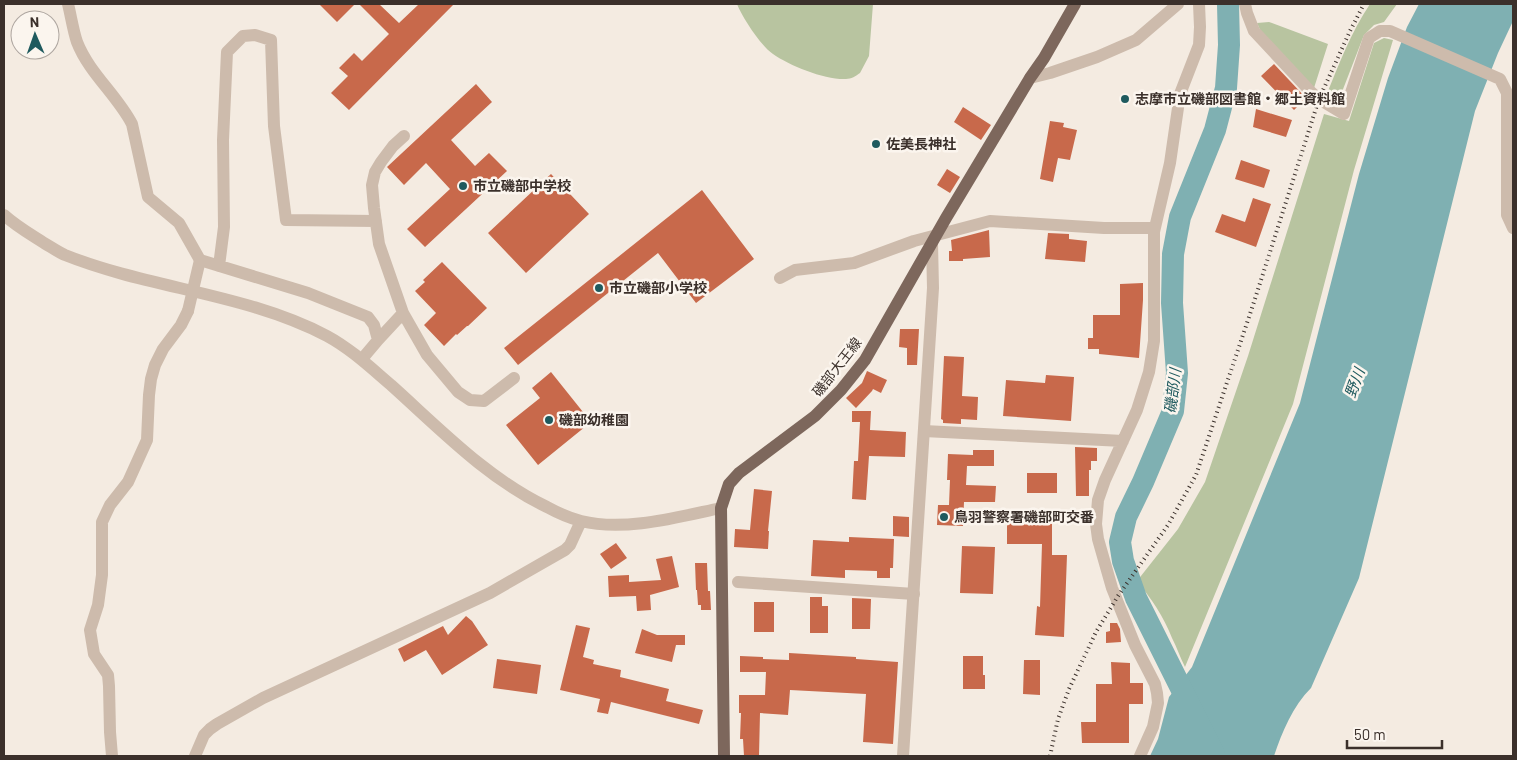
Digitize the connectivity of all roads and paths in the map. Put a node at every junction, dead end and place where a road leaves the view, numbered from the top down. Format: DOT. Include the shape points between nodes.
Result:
graph roads {
  1 [pos="68,4"];
  2 [pos="1075,4"];
  3 [pos="1178,4"];
  4 [pos="1199,4"];
  5 [pos="1245,4"];
  6 [pos="1030,78"];
  7 [pos="404,136"];
  8 [pos="4,216"];
  9 [pos="376,221"];
  10 [pos="1155,228"];
  11 [pos="1513,228"];
  12 [pos="935,238"];
  13 [pos="200,260"];
  14 [pos="218,266"];
  15 [pos="780,278"];
  16 [pos="403,313"];
  17 [pos="378,340"];
  18 [pos="362,359"];
  19 [pos="514,378"];
  20 [pos="924,431"];
  21 [pos="1123,441"];
  22 [pos="721,508"];
  23 [pos="581,521"];
  24 [pos="738,582"];
  25 [pos="914,594"];
  26 [pos="112,756"];
  27 [pos="195,756"];
  28 [pos="724,756"];
  29 [pos="903,756"];
  30 [pos="1140,756"];
  1 -- 13 [label="street" via="78,43 132,124 148,197 179,224"];
  2 -- 6 [label="main road, 磯部大王線"];
  3 -- 6 [label="street" via="1136,40 1097,57"];
  4 -- 10 [label="street" via="1199,45 1180,94 1170,163"];
  5 -- 11 [label="street" via="1254,31 1311,92 1344,114 1369,38 1380,31 1390,31 1500,79 1507,93 1507,215"];
  6 -- 12 [label="main road, 磯部大王線"];
  7 -- 9 [label="street" via="393,146 376,172 372,185"];
  8 -- 18 [label="street" via="63,254 293,319 330,337"];
  9 -- 14 [label="street" via="286,220 274,126 271,40 255,35 243,36 227,52 224,227"];
  9 -- 16 [label="street" via="379,244"];
  10 -- 12 [label="street" via="990,220"];
  10 -- 21 [label="street" via="1154,341 1149,372"];
  12 -- 15 [label="street" via="914,241 854,263 795,270"];
  12 -- 20 [label="street"];
  12 -- 22 [label="main road, 磯部大王線" via="865,360 815,416 738,473 729,484"];
  13 -- 14 [label="street"];
  13 -- 26 [label="street, bridge" via="188,311 155,365 149,395 147,440 128,482 110,505 102,522 102,575 90,630 94,654 108,676 110,686"];
  14 -- 17 [label="street" via="308,293 368,317"];
  16 -- 17 [label="street"];
  16 -- 19 [label="street" via="428,355 458,392 470,400 484,401"];
  17 -- 18 [label="street"];
  18 -- 23 [label="street" via="483,467 528,498"];
  20 -- 21 [label="street"];
  20 -- 25 [label="street"];
  21 -- 30 [label="street" via="1100,493 1096,524 1112,588 1158,693 1153,727"];
  22 -- 23 [label="street" via="672,519 633,523"];
  22 -- 28 [label="main road, 磯部大王線"];
  23 -- 27 [label="street" via="565,550 490,593 263,698 210,728"];
  24 -- 25 [label="street"];
  25 -- 29 [label="street"];
}
